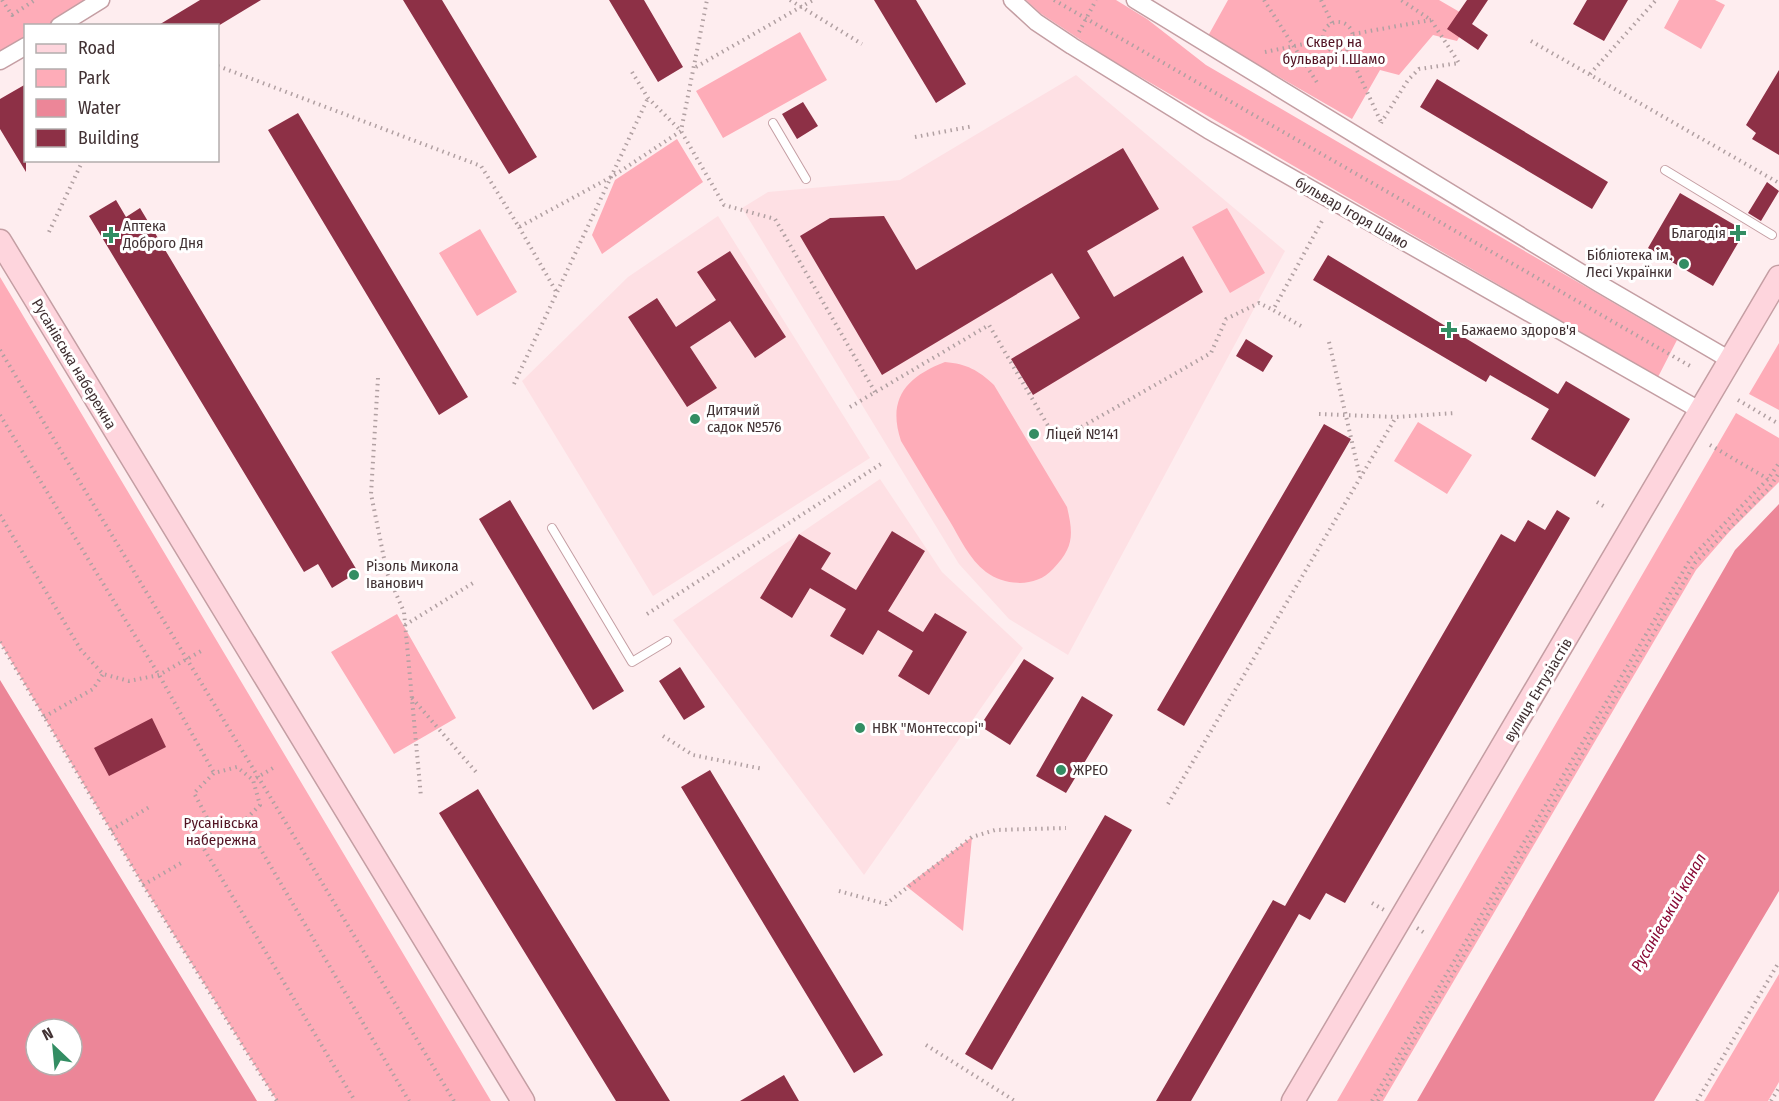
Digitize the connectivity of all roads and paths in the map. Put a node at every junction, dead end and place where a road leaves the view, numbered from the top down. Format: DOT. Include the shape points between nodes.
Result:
graph roads {
  1 [pos="2,0"];
  2 [pos="35,0"];
  3 [pos="101,0"];
  4 [pos="707,0"];
  5 [pos="790,0"];
  6 [pos="813,0"];
  7 [pos="1012,0"];
  8 [pos="1054,0"];
  9 [pos="1096,0"];
  10 [pos="1135,0"];
  11 [pos="1264,0"];
  12 [pos="1321,0"];
  13 [pos="1401,0"];
  14 [pos="1656,0"];
  15 [pos="802,6"];
  16 [pos="1086,19"];
  17 [pos="1431,20"];
  18 [pos="1332,23"];
  19 [pos="62,24"];
  20 [pos="1353,34"];
  21 [pos="1324,40"];
  22 [pos="1532,41"];
  23 [pos="862,44"];
  24 [pos="1072,46"];
  25 [pos="24,47"];
  26 [pos="1294,47"];
  27 [pos="1347,49"];
  28 [pos="1265,52"];
  29 [pos="0,61"];
  30 [pos="219,66"];
  31 [pos="695,68"];
  32 [pos="632,72"];
  33 [pos="1590,75"];
  34 [pos="1318,84"];
  35 [pos="648,98"];
  36 [pos="773,123"];
  37 [pos="974,126"];
  38 [pos="681,131"];
  39 [pos="915,137"];
  40 [pos="82,162"];
  41 [pos="1665,170"];
  42 [pos="613,176"];
  43 [pos="806,179"];
  44 [pos="1779,183"];
  45 [pos="1322,221"];
  46 [pos="519,227"];
  47 [pos="49,232"];
  48 [pos="1772,235"];
  49 [pos="0,241"];
  50 [pos="1779,277"];
  51 [pos="557,293"];
  52 [pos="1273,310"];
  53 [pos="1301,326"];
  54 [pos="1329,342"];
  55 [pos="0,350"];
  56 [pos="1730,360"];
  57 [pos="1689,366"];
  58 [pos="378,378"];
  59 [pos="514,384"];
  60 [pos="875,392"];
  61 [pos="1738,400"];
  62 [pos="850,407"];
  63 [pos="1701,411"];
  64 [pos="1455,413"];
  65 [pos="1319,414"];
  66 [pos="0,415"];
  67 [pos="1348,416"];
  68 [pos="1396,417"];
  69 [pos="1779,424"];
  70 [pos="1710,445"];
  71 [pos="884,462"];
  72 [pos="1779,463"];
  73 [pos="1779,473"];
  74 [pos="1360,477"];
  75 [pos="1768,478"];
  76 [pos="1597,502"];
  77 [pos="1605,507"];
  78 [pos="0,515"];
  79 [pos="552,528"];
  80 [pos="473,583"];
  81 [pos="647,614"];
  82 [pos="405,625"];
  83 [pos="667,641"];
  84 [pos="0,642"];
  85 [pos="201,651"];
  86 [pos="186,660"];
  87 [pos="103,674"];
  88 [pos="159,675"];
  89 [pos="411,698"];
  90 [pos="44,717"];
  91 [pos="663,736"];
  92 [pos="273,768"];
  93 [pos="763,769"];
  94 [pos="477,772"];
  95 [pos="214,773"];
  96 [pos="255,779"];
  97 [pos="421,797"];
  98 [pos="1168,804"];
  99 [pos="151,806"];
  100 [pos="244,821"];
  101 [pos="212,827"];
  102 [pos="1066,828"];
  103 [pos="111,830"];
  104 [pos="183,862"];
  105 [pos="143,885"];
  106 [pos="839,891"];
  107 [pos="1779,962"];
  108 [pos="926,1045"];
  109 [pos="1779,1088"];
  110 [pos="277,1101"];
  111 [pos="355,1101"];
  112 [pos="409,1101"];
  113 [pos="454,1101"];
  114 [pos="523,1101"];
  115 [pos="1015,1101"];
  116 [pos="1293,1101"];
  117 [pos="1372,1101"];
  118 [pos="1378,1101"];
  119 [pos="1697,1101"];
  120 [pos="1771,1101"];
  1 -- 2 [label="path" via="12,15"];
  3 -- 19 [label="street"];
  4 -- 31 [label="path"];
  5 -- 15 [label="path"];
  6 -- 15 [label="path"];
  7 -- 24 [label="street, бульвар Ігоря Шамо"];
  8 -- 16 [label="path"];
  9 -- 16 [label="path"];
  10 -- 56 [label="street"];
  11 -- 26 [label="path"];
  12 -- 18 [label="path"];
  13 -- 17 [label="path"];
  14 -- 33 [label="path"];
  15 -- 23 [label="path"];
  15 -- 31 [label="path"];
  16 -- 24 [label="path"];
  16 -- 57 [label="path"];
  17 -- 20 [label="path"];
  17 -- 27 [label="path" via="1459,63 1419,69 1382,123"];
  18 -- 20 [label="path" via="1345,23"];
  18 -- 21 [label="path" via="1325,30"];
  20 -- 27 [label="path"];
  21 -- 26 [label="path"];
  21 -- 27 [label="path" via="1332,51"];
  22 -- 33 [label="path"];
  24 -- 63 [label="street, бульвар Ігоря Шамо" via="1208,130"];
  25 -- 29 [label="street"];
  26 -- 28 [label="path"];
  26 -- 34 [label="path"];
  30 -- 46 [label="path" via="481,166"];
  31 -- 38 [label="path"];
  32 -- 35 [label="path"];
  33 -- 44 [label="path"];
  35 -- 38 [label="path"];
  35 -- 42 [label="path"];
  36 -- 43 [label="lane"];
  37 -- 39 [label="path"];
  38 -- 42 [label="path"];
  38 -- 60 [label="path" via="724,205 774,219"];
  40 -- 47 [label="path"];
  41 -- 48 [label="lane"];
  42 -- 46 [label="path"];
  42 -- 51 [label="path"];
  45 -- 52 [label="path"];
  46 -- 51 [label="path"];
  49 -- 114 [label="main road, Русанівська набережна"];
  50 -- 56 [label="main road, вулиця Ентузіастів"];
  51 -- 59 [label="path"];
  52 -- 53 [label="path"];
  52 -- 60 [label="path" via="1259,303 1226,319 1211,352 1057,441 989,325"];
  54 -- 67 [label="path"];
  55 -- 86 [label="path"];
  56 -- 63 [label="main road, вулиця Ентузіастів"];
  58 -- 82 [label="path" via="371,494 387,573 404,612"];
  60 -- 62 [label="path"];
  61 -- 69 [label="path"];
  63 -- 116 [label="main road, вулиця Ентузіастів"];
  64 -- 68 [label="path"];
  65 -- 67 [label="path"];
  66 -- 88 [label="path"];
  67 -- 68 [label="path"];
  67 -- 74 [label="path"];
  68 -- 74 [label="path"];
  70 -- 75 [label="path"];
  71 -- 81 [label="path"];
  72 -- 75 [label="path"];
  73 -- 118 [label="path" via="1695,563"];
  74 -- 98 [label="path"];
  75 -- 117 [label="path" via="1691,558"];
  76 -- 77 [label="path"];
  78 -- 87 [label="path" via="81,650"];
  79 -- 83 [label="lane" via="632,662"];
  80 -- 82 [label="path"];
  82 -- 89 [label="path"];
  84 -- 90 [label="path"];
  85 -- 86 [label="path"];
  86 -- 88 [label="path"];
  86 -- 96 [label="path"];
  87 -- 88 [label="path" via="129,681"];
  87 -- 90 [label="path" via="93,689"];
  88 -- 95 [label="path"];
  89 -- 94 [label="path"];
  89 -- 97 [label="path"];
  90 -- 103 [label="path"];
  91 -- 93 [label="path" via="693,755"];
  92 -- 96 [label="path"];
  95 -- 96 [label="path" via="237,767"];
  95 -- 101 [label="path" via="194,793"];
  96 -- 100 [label="path" via="260,805"];
  96 -- 113 [label="path"];
  99 -- 103 [label="path"];
  100 -- 101 [label="path"];
  100 -- 112 [label="path"];
  101 -- 111 [label="path" via="204,849"];
  102 -- 106 [label="path" via="995,830 972,837 886,904"];
  103 -- 105 [label="path"];
  104 -- 105 [label="path"];
  105 -- 110 [label="path"];
  107 -- 119 [label="path"];
  108 -- 115 [label="path"];
  109 -- 120 [label="path"];
}
